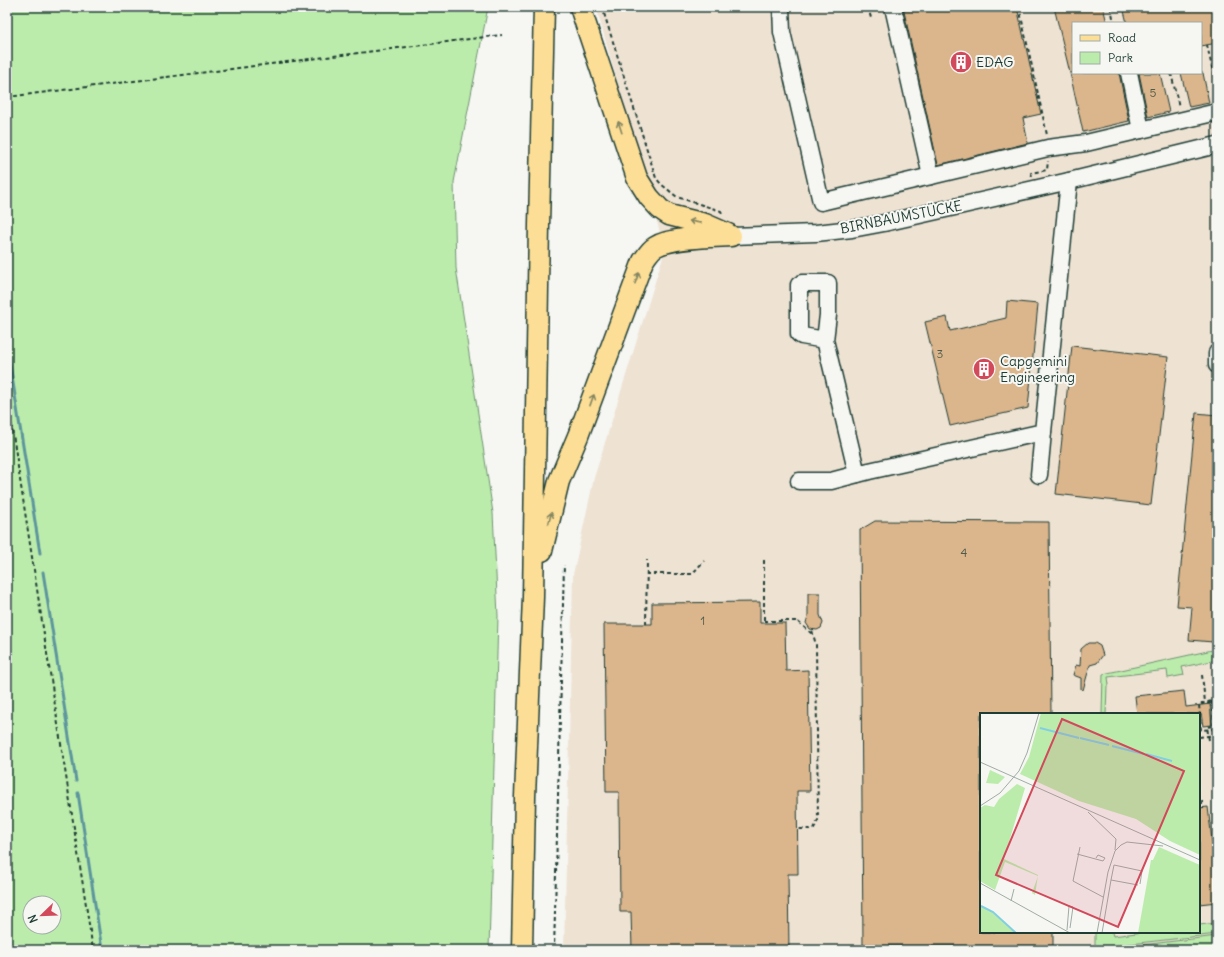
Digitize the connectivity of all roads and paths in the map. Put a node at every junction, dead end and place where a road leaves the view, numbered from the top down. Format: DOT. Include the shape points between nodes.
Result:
graph roads {
  1 [pos="544,7"];
  2 [pos="580,7"];
  3 [pos="602,7"];
  4 [pos="781,7"];
  5 [pos="868,7"];
  6 [pos="892,7"];
  7 [pos="1019,7"];
  8 [pos="1111,7"];
  9 [pos="871,18"];
  10 [pos="1114,22"];
  11 [pos="502,36"];
  12 [pos="1207,45"];
  13 [pos="1129,74"];
  14 [pos="1171,74"];
  15 [pos="1217,90"];
  16 [pos="7,97"];
  17 [pos="1217,112"];
  18 [pos="1182,120"];
  19 [pos="1141,130"];
  20 [pos="1217,145"];
  21 [pos="1048,148"];
  22 [pos="931,176"];
  23 [pos="1069,181"];
  24 [pos="1035,189"];
  25 [pos="731,236"];
  26 [pos="825,340"];
  27 [pos="1217,353"];
  28 [pos="1217,365"];
  29 [pos="7,396"];
  30 [pos="1043,432"];
  31 [pos="857,474"];
  32 [pos="1039,475"];
  33 [pos="799,481"];
  34 [pos="646,560"];
  35 [pos="764,560"];
  36 [pos="704,561"];
  37 [pos="564,565"];
  38 [pos="646,574"];
  39 [pos="533,597"];
  40 [pos="646,624"];
  41 [pos="1202,675"];
  42 [pos="1203,702"];
  43 [pos="1210,706"];
  44 [pos="1200,713"];
  45 [pos="1200,717"];
  46 [pos="1212,724"];
  47 [pos="1207,730"];
  48 [pos="1217,735"];
  49 [pos="1208,736"];
  50 [pos="1200,737"];
  51 [pos="1209,740"];
  52 [pos="1202,800"];
  53 [pos="1202,808"];
  54 [pos="797,829"];
  55 [pos="93,950"];
  56 [pos="522,950"];
  57 [pos="554,950"];
  1 -- 39 [label="main road"];
  25 -- 2 [label="main road, one-way" via="704,224 669,215 660,209 644,190 637,178"];
  3 -- 25 [label="path" via="656,178 677,197 721,210"];
  4 -- 22 [label="street" via="782,32 821,202"];
  5 -- 9 [label="path"];
  6 -- 22 [label="street"];
  7 -- 21 [label="path"];
  8 -- 10 [label="path"];
  11 -- 16 [label="path"];
  12 -- 15 [label="path"];
  13 -- 19 [label="street"];
  14 -- 18 [label="path"];
  17 -- 18 [label="street"];
  18 -- 19 [label="street"];
  19 -- 21 [label="street"];
  20 -- 23 [label="street, BIRNBAUMSTÜCKE"];
  21 -- 22 [label="street"];
  21 -- 24 [label="path" via="1047,170 1031,173"];
  23 -- 24 [label="street, BIRNBAUMSTÜCKE"];
  23 -- 30 [label="street"];
  24 -- 25 [label="street, BIRNBAUMSTÜCKE" via="852,229"];
  39 -- 25 [label="main road, one-way" via="542,548 559,482 643,261 654,247 669,242"];
  26 -- 31 [label="street"];
  27 -- 28 [label="street"];
  29 -- 55 [label="path"];
  30 -- 31 [label="street"];
  30 -- 32 [label="street"];
  31 -- 33 [label="street" via="831,481"];
  34 -- 38 [label="path"];
  35 -- 54 [label="path" via="764,622 798,621 811,633 812,630 816,645 818,820 814,829"];
  36 -- 38 [label="path" via="692,574"];
  37 -- 57 [label="path"];
  38 -- 40 [label="path"];
  39 -- 56 [label="main road"];
  41 -- 42 [label="path"];
  42 -- 43 [label="path" via="1202,704 1210,703"];
  42 -- 44 [label="path" via="1199,704"];
  42 -- 47 [label="path" via="1212,701 1215,729"];
  45 -- 47 [label="path" via="1201,730"];
  46 -- 47 [label="path" via="1213,726 1207,727"];
  47 -- 49 [label="path"];
  48 -- 49 [label="path"];
  49 -- 50 [label="path"];
  49 -- 51 [label="path"];
  52 -- 53 [label="path"];
}
